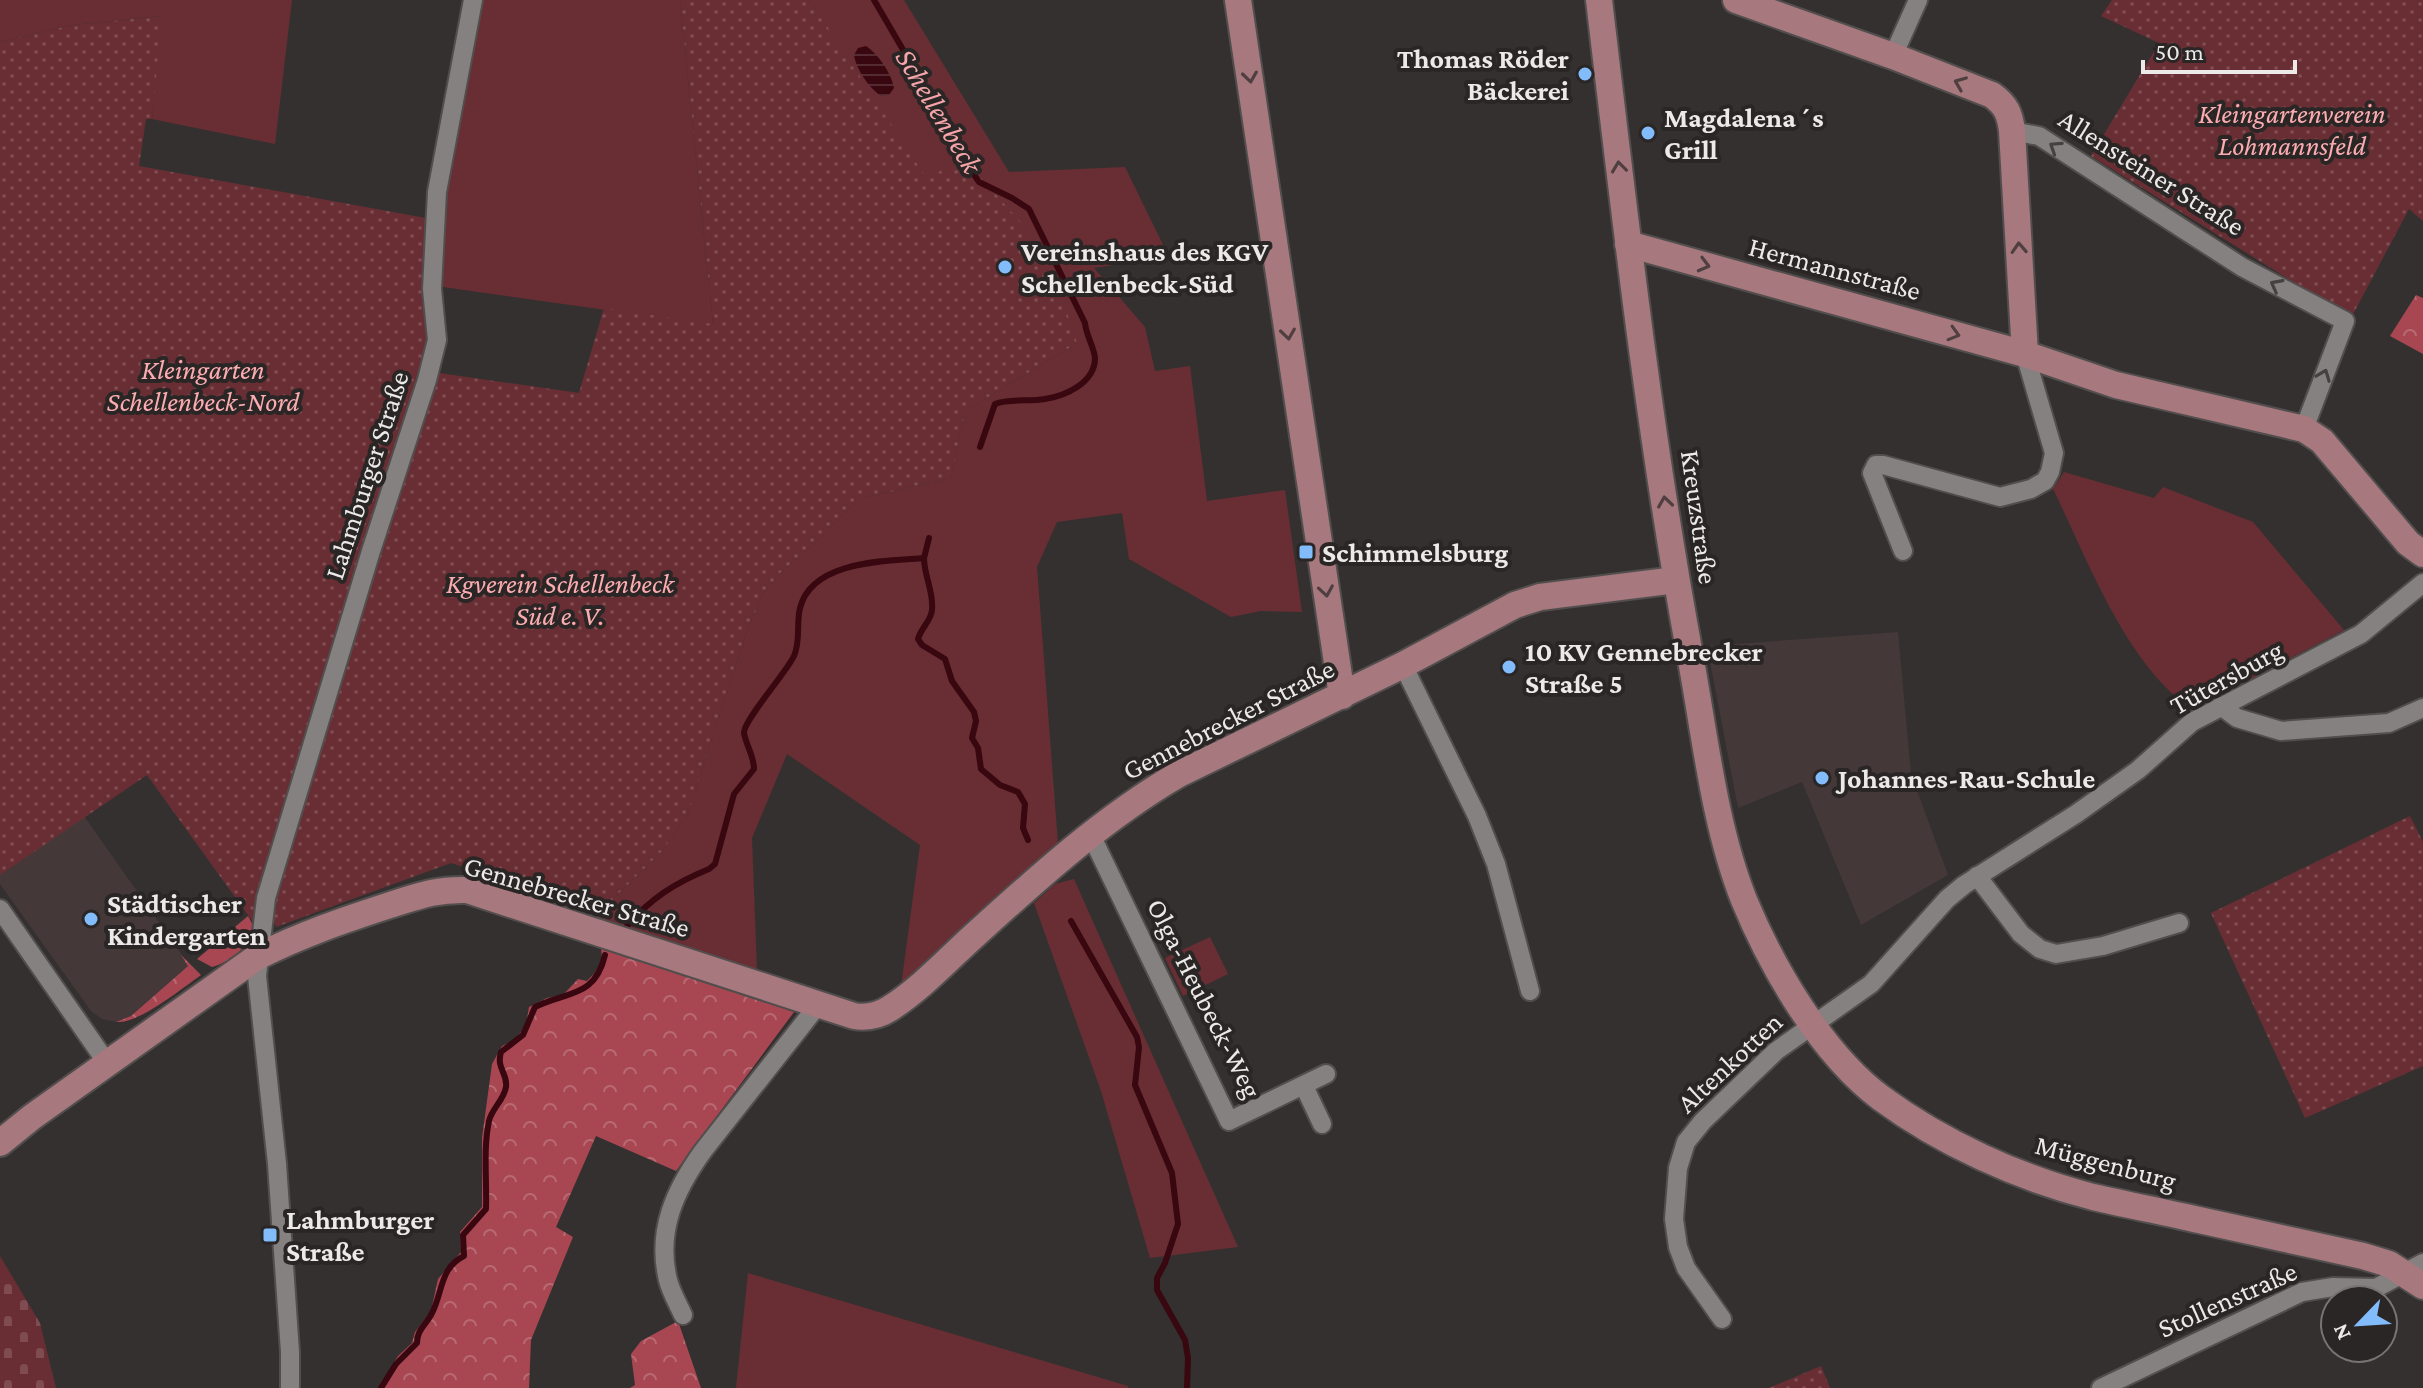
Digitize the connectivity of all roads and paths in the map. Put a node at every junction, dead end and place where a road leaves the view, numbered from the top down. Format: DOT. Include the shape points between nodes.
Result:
graph roads {
  1 [pos="473,0"];
  2 [pos="1238,0"];
  3 [pos="1599,0"];
  4 [pos="1736,0"];
  5 [pos="1918,0"];
  6 [pos="1893,56"];
  7 [pos="2012,131"];
  8 [pos="1628,244"];
  9 [pos="2025,354"];
  10 [pos="2304,429"];
  11 [pos="1903,551"];
  12 [pos="2423,554"];
  13 [pos="1676,580"];
  14 [pos="2423,583"];
  15 [pos="1403,665"];
  16 [pos="1342,696"];
  17 [pos="2221,706"];
  18 [pos="2423,708"];
  19 [pos="1091,835"];
  20 [pos="1977,876"];
  21 [pos="0,909"];
  22 [pos="2179,923"];
  23 [pos="257,957"];
  24 [pos="1530,991"];
  25 [pos="818,1005"];
  26 [pos="1811,1024"];
  27 [pos="107,1063"];
  28 [pos="1326,1074"];
  29 [pos="1304,1086"];
  30 [pos="1322,1124"];
  31 [pos="0,1143"];
  32 [pos="2417,1274"];
  33 [pos="683,1315"];
  34 [pos="1722,1319"];
  35 [pos="290,1388"];
  36 [pos="2101,1388"];
  1 -- 23 [label="street, Lahmburger Straße" via="437,192 432,289 437,340 266,898"];
  2 -- 16 [label="main road, one-way"];
  8 -- 3 [label="main road, Kreuzstraße, one-way"];
  4 -- 6 [label="main road, Allensteiner Straße"];
  5 -- 6 [label="street"];
  7 -- 6 [label="main road, Allensteiner Straße, one-way" via="2004,104 1992,95"];
  9 -- 7 [label="main road, one-way"];
  10 -- 7 [label="street, Allensteiner Straße, one-way" via="2345,321 2242,267 2039,136"];
  8 -- 9 [label="main road, Hermannstraße, one-way"];
  13 -- 8 [label="main road, Kreuzstraße, one-way"];
  9 -- 10 [label="main road, Hermannstraße" via="2116,385"];
  9 -- 11 [label="street" via="2054,453 2045,481 2000,497 1876,465 1872,473"];
  10 -- 12 [label="main road, Hermannstraße" via="2322,441"];
  13 -- 15 [label="main road, Gennebrecker Straße" via="1540,597"];
  13 -- 26 [label="main road, Kreuzstraße" via="1726,840 1744,899"];
  14 -- 17 [label="street, Tütersburg" via="2361,634"];
  15 -- 16 [label="main road, Gennebrecker Straße"];
  15 -- 24 [label="street" via="1496,864"];
  16 -- 19 [label="main road, Gennebrecker Straße" via="1179,774"];
  17 -- 18 [label="street" via="2237,718 2281,731 2389,723"];
  17 -- 20 [label="street, Tütersburg" via="2192,722 2138,770 2076,814"];
  19 -- 25 [label="main road, Gennebrecker Straße" via="889,1009 864,1018"];
  19 -- 29 [label="street, Olga-Heubeck-Weg" via="1229,1121"];
  20 -- 22 [label="street" via="2021,934 2056,954"];
  20 -- 26 [label="street, Tütersburg" via="1947,899 1871,984"];
  21 -- 27 [label="street"];
  23 -- 25 [label="main road, Gennebrecker Straße" via="352,916 424,893 467,890"];
  23 -- 27 [label="main road, Gennebrecker Straße"];
  23 -- 35 [label="street, Lahmburger Straße" via="277,1164"];
  25 -- 33 [label="street" via="703,1151 673,1201 664,1248 668,1282"];
  26 -- 32 [label="main road, Müggenburg" via="1840,1062 1881,1098 2034,1179 2363,1256"];
  26 -- 34 [label="street, Altenkotten" via="1703,1121 1686,1142 1678,1168 1678,1247 1692,1278"];
  27 -- 31 [label="main road, Gennebrecker Straße"];
  28 -- 29 [label="street, Olga-Heubeck-Weg"];
  29 -- 30 [label="street, Olga-Heubeck-Weg"];
  32 -- 36 [label="street, Stollenstraße" via="2376,1288 2302,1292"];
}
